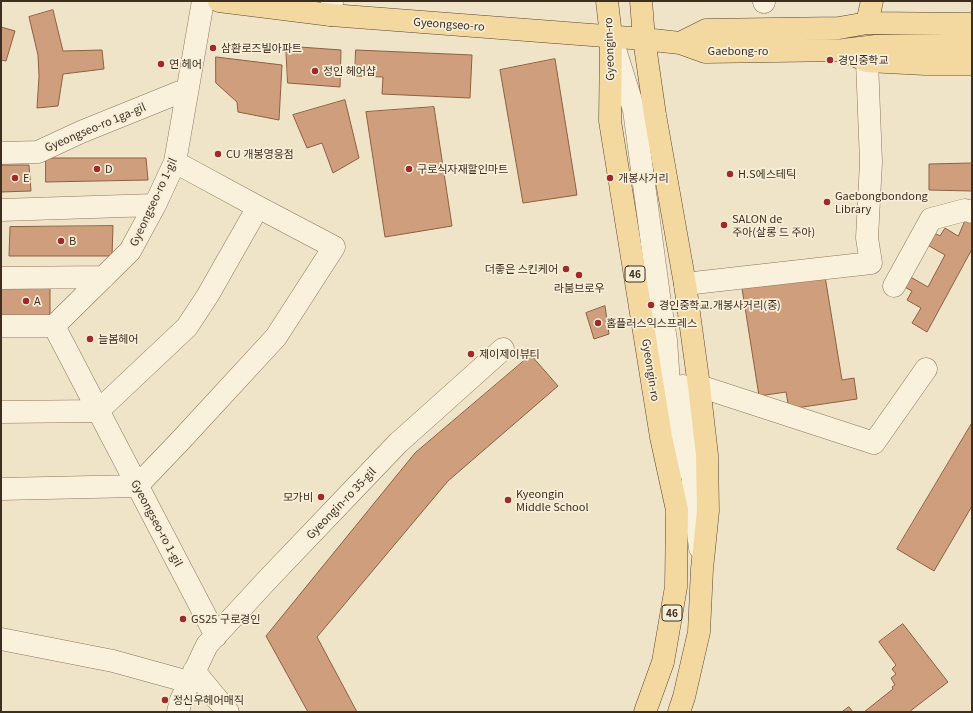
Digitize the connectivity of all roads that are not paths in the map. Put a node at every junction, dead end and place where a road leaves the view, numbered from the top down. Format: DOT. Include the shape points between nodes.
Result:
graph roads {
  1 [pos="203,1"];
  2 [pos="219,1"];
  3 [pos="607,1"];
  4 [pos="641,1"];
  5 [pos="872,1"];
  6 [pos="332,8"];
  7 [pos="867,23"];
  8 [pos="972,24"];
  9 [pos="611,36"];
  10 [pos="644,39"];
  11 [pos="680,43"];
  12 [pos="972,46"];
  13 [pos="843,50"];
  14 [pos="867,61"];
  15 [pos="972,64"];
  16 [pos="187,92"];
  17 [pos="654,115"];
  18 [pos="1,153"];
  19 [pos="175,162"];
  20 [pos="155,205"];
  21 [pos="258,207"];
  22 [pos="1,210"];
  23 [pos="972,212"];
  24 [pos="104,276"];
  25 [pos="1,278"];
  26 [pos="685,284"];
  27 [pos="894,286"];
  28 [pos="1,326"];
  29 [pos="54,326"];
  30 [pos="503,349"];
  31 [pos="926,369"];
  32 [pos="699,386"];
  33 [pos="98,411"];
  34 [pos="1,412"];
  35 [pos="137,486"];
  36 [pos="1,489"];
  37 [pos="702,569"];
  38 [pos="216,636"];
  39 [pos="1,639"];
  40 [pos="192,676"];
  41 [pos="178,712"];
  42 [pos="228,712"];
  43 [pos="645,712"];
  44 [pos="678,712"];
  1 -- 16 [label="street, Gyeongseo-ro 1-gil"];
  2 -- 6 [label="main road, Gyeongseo-ro"];
  3 -- 9 [label="main road, Gyeongin-ro / 46"];
  4 -- 10 [label="main road"];
  5 -- 7 [label="main road"];
  6 -- 9 [label="main road, Gyeongseo-ro"];
  7 -- 8 [label="main road, Gaebong-ro"];
  7 -- 11 [label="main road, Gaebong-ro" via="839,28 706,30"];
  9 -- 10 [label="main road, Gyeongseo-ro"];
  9 -- 43 [label="main road, Gyeongin-ro / 46" via="610,120 661,437 677,510 676,587 663,662"];
  10 -- 11 [label="main road, Gyeongseo-ro"];
  10 -- 17 [label="main road"];
  11 -- 13 [label="main road, Gaebong-ro" via="705,52"];
  12 -- 13 [label="main road, Gaebong-ro" via="876,46"];
  13 -- 14 [label="main road"];
  14 -- 15 [label="main road"];
  14 -- 26 [label="street" via="871,162 867,238 870,263"];
  16 -- 18 [label="street, Gyeongseo-ro 1ga-gil" via="180,92 38,152"];
  16 -- 19 [label="street, Gyeongseo-ro 1-gil"];
  17 -- 26 [label="main road"];
  17 -- 37 [label="street" via="675,339 683,388"];
  19 -- 20 [label="street, Gyeongseo-ro 1-gil"];
  19 -- 21 [label="street"];
  20 -- 22 [label="street"];
  20 -- 24 [label="street, Gyeongseo-ro 1-gil" via="130,251"];
  21 -- 33 [label="street" via="187,327"];
  21 -- 35 [label="street" via="334,247 276,337"];
  23 -- 27 [label="street" via="965,210 931,219"];
  24 -- 25 [label="street"];
  24 -- 29 [label="street, Gyeongseo-ro 1-gil"];
  26 -- 32 [label="main road"];
  28 -- 29 [label="street"];
  29 -- 33 [label="street, Gyeongseo-ro 1-gil"];
  30 -- 38 [label="street, Gyeongin-ro 35-gil" via="398,443"];
  31 -- 32 [label="street" via="874,443"];
  32 -- 37 [label="main road" via="707,455 708,511"];
  33 -- 34 [label="street"];
  33 -- 35 [label="street, Gyeongseo-ro 1-gil"];
  35 -- 36 [label="street"];
  35 -- 38 [label="street, Gyeongseo-ro 1-gil"];
  37 -- 44 [label="main road" via="700,632 684,698"];
  38 -- 40 [label="street, Gyeongin-ro 35-gil" via="207,645"];
  39 -- 40 [label="street"];
  40 -- 41 [label="street, Gyeongin-ro 35-gil"];
  40 -- 42 [label="street"];
}
